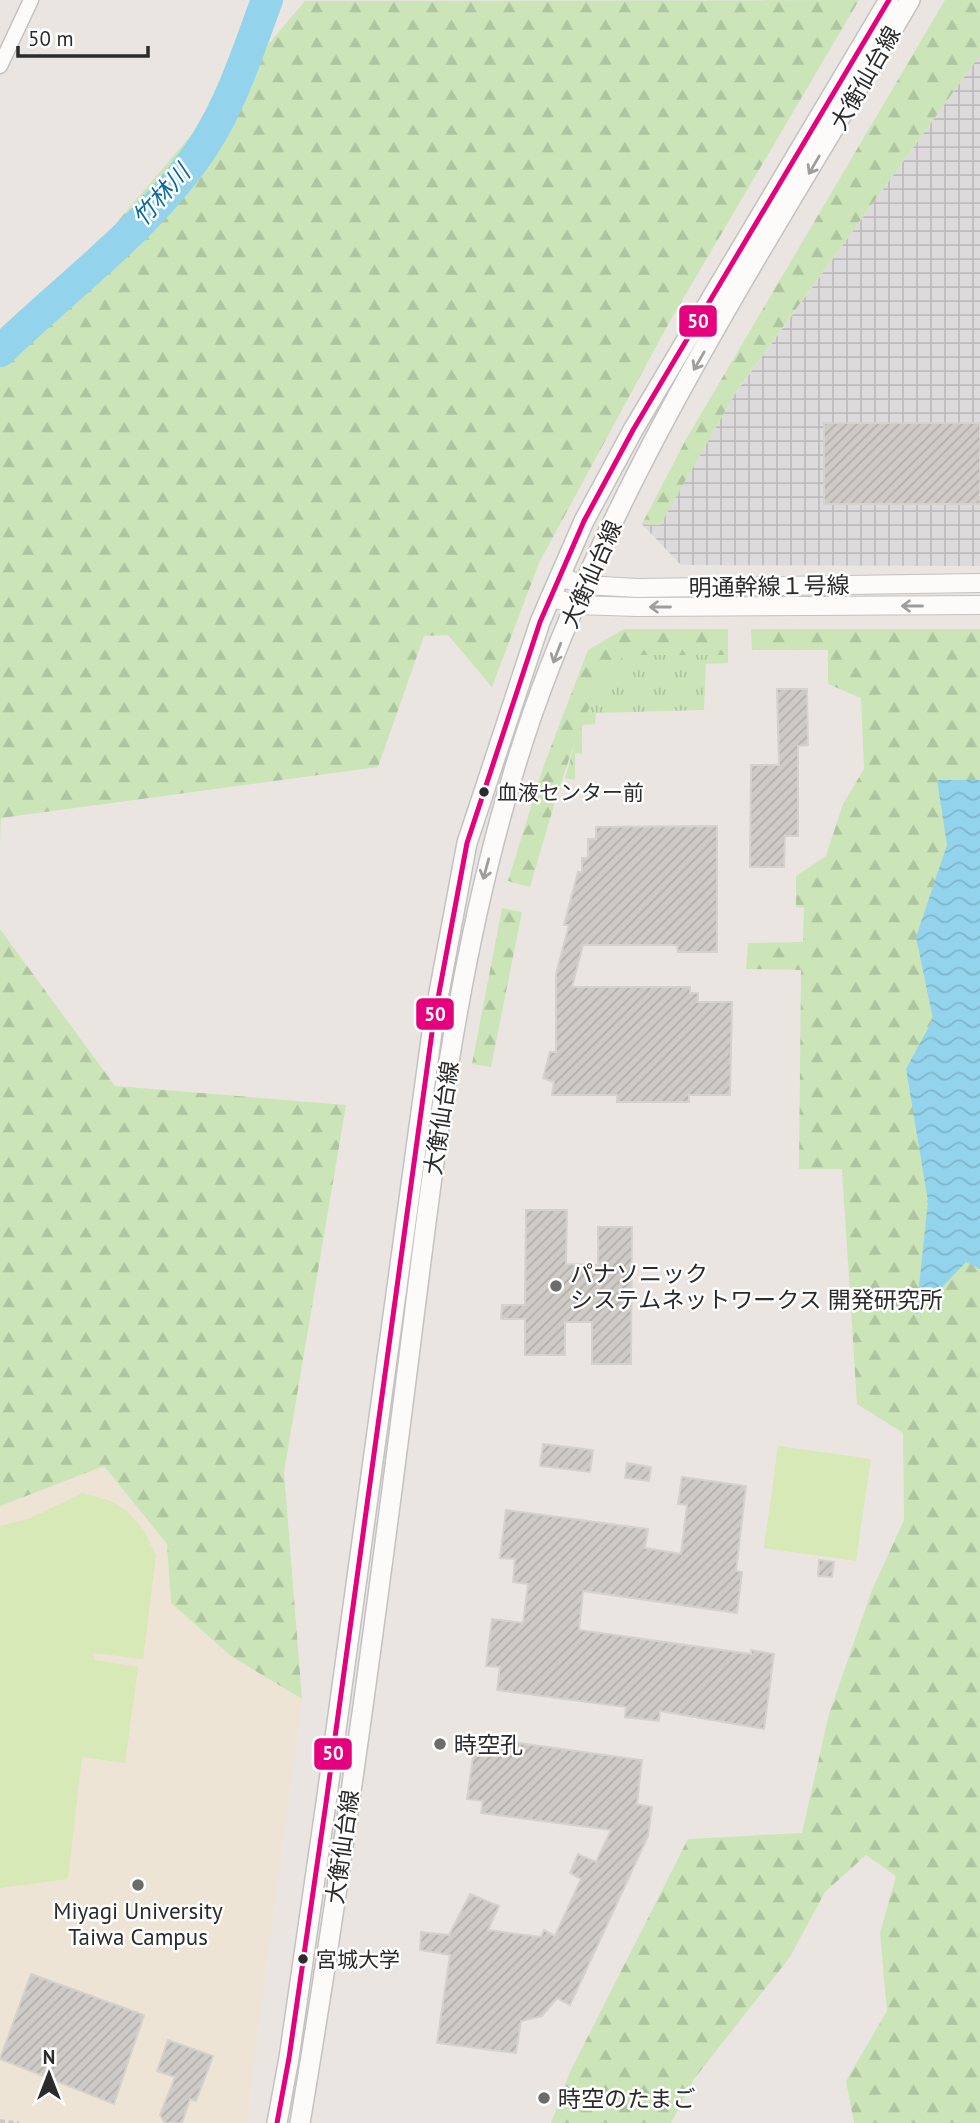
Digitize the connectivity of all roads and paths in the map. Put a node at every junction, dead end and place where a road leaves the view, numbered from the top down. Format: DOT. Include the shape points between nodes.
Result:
graph roads {
  1 [pos="31,0"];
  2 [pos="889,0"];
  3 [pos="910,0"];
  4 [pos="0,66"];
  5 [pos="559,577"];
  6 [pos="980,583"];
  7 [pos="586,585"];
  8 [pos="550,597"];
  9 [pos="577,605"];
  10 [pos="980,605"];
  11 [pos="0,2121"];
  12 [pos="19,2123"];
  13 [pos="277,2123"];
  14 [pos="300,2123"];
  1 -- 4 [label="street"];
  2 -- 5 [label="main road, 大衡仙台線" via="633,430"];
  3 -- 7 [label="main road, 大衡仙台線, one-way" via="644,457"];
  5 -- 7 [label="street, 明通幹線１号線"];
  5 -- 8 [label="main road, 大衡仙台線"];
  6 -- 7 [label="street, 明通幹線１号線"];
  7 -- 9 [label="main road, 大衡仙台線"];
  8 -- 9 [label="street"];
  8 -- 13 [label="main road, 大衡仙台線" via="471,830 450,925"];
  10 -- 9 [label="street, one-way"];
  9 -- 14 [label="main road, 大衡仙台線, one-way" via="532,715 471,935 438,1131"];
  11 -- 12 [label="path"];
}
